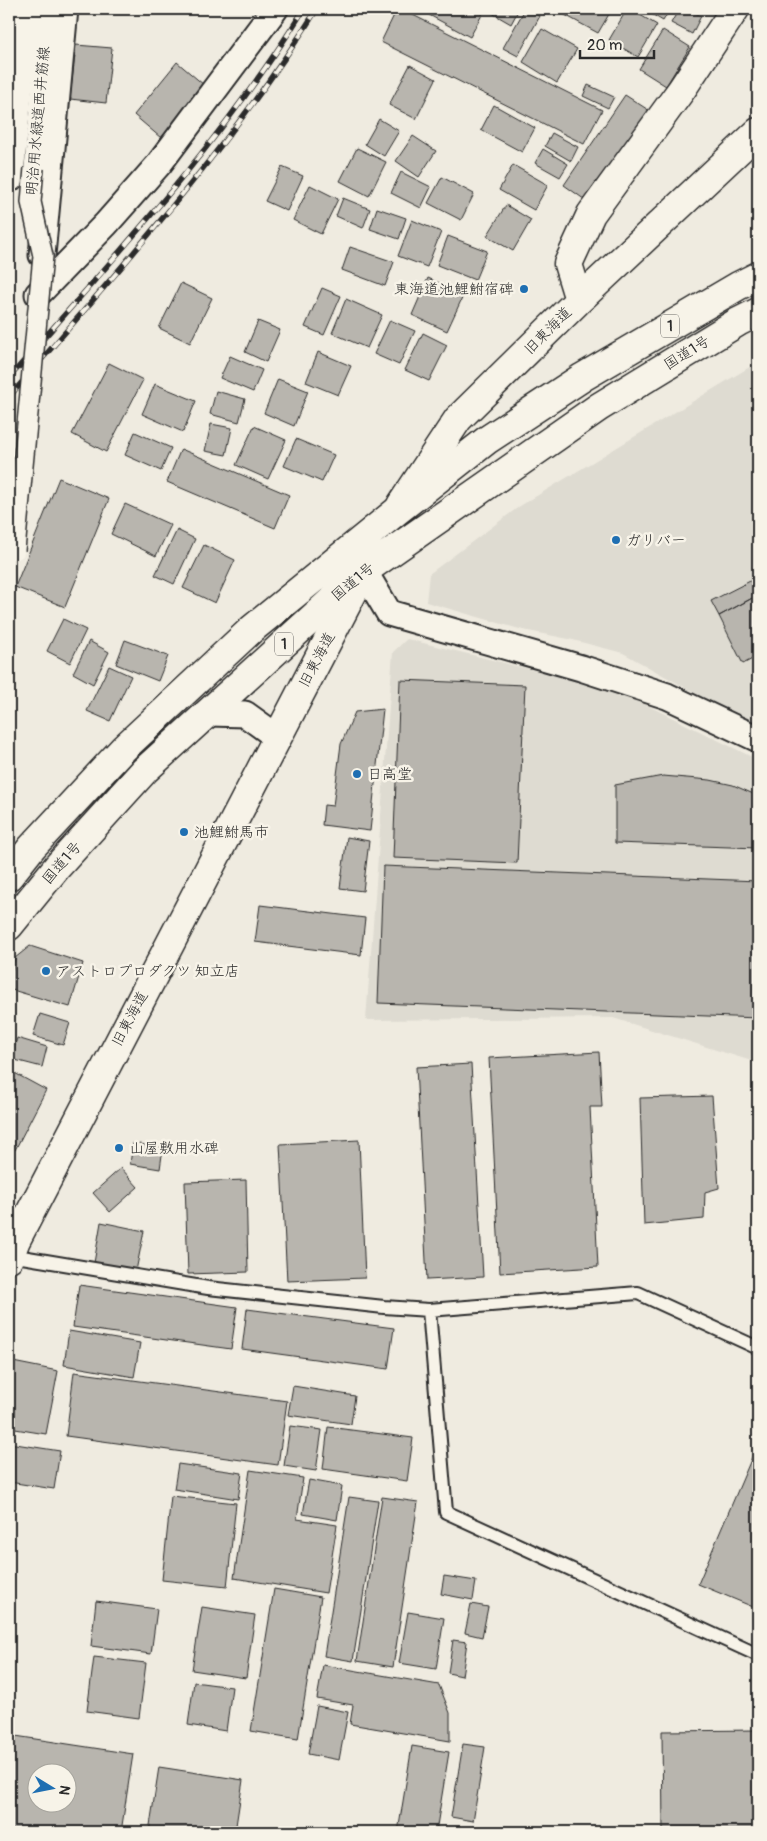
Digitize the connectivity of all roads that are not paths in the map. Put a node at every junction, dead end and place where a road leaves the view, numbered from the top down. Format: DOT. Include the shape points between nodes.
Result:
graph roads {
  1 [pos="26,9"];
  2 [pos="48,9"];
  3 [pos="65,9"];
  4 [pos="735,9"];
  5 [pos="270,10"];
  6 [pos="758,132"];
  7 [pos="9,178"];
  8 [pos="758,276"];
  9 [pos="579,300"];
  10 [pos="758,312"];
  11 [pos="397,510"];
  12 [pos="12,554"];
  13 [pos="364,571"];
  14 [pos="210,713"];
  15 [pos="277,737"];
  16 [pos="758,739"];
  17 [pos="9,876"];
  18 [pos="9,926"];
  19 [pos="12,1244"];
  20 [pos="430,1310"];
  21 [pos="758,1348"];
  22 [pos="758,1654"];
  1 -- 7 [label="main road"];
  2 -- 12 [label="street, 明治用水緑道西井筋線, bridge" via="31,202 43,256"];
  3 -- 5 [label="street" via="38,294 159,164"];
  4 -- 9 [label="main road, 旧東海道" via="682,89 591,214 568,264"];
  6 -- 9 [label="main road"];
  8 -- 11 [label="main road, 国道1号 / 1" via="583,377 487,440"];
  9 -- 11 [label="main road, 旧東海道" via="458,419"];
  10 -- 13 [label="main road, 国道1号 / 1" via="599,407"];
  11 -- 13 [label="main road, 旧東海道"];
  11 -- 17 [label="main road, 国道1号 / 1" via="252,629 124,748"];
  13 -- 14 [label="main road, 国道1号 / 1"];
  13 -- 15 [label="main road, 旧東海道"];
  13 -- 16 [label="street" via="389,613 667,696"];
  14 -- 15 [label="street" via="245,714"];
  14 -- 18 [label="main road, 国道1号 / 1" via="145,770 57,867"];
  15 -- 19 [label="main road, 旧東海道"];
  19 -- 20 [label="lane" via="208,1288 384,1308"];
  20 -- 21 [label="lane" via="638,1293"];
  20 -- 22 [label="lane" via="446,1512"];
}
